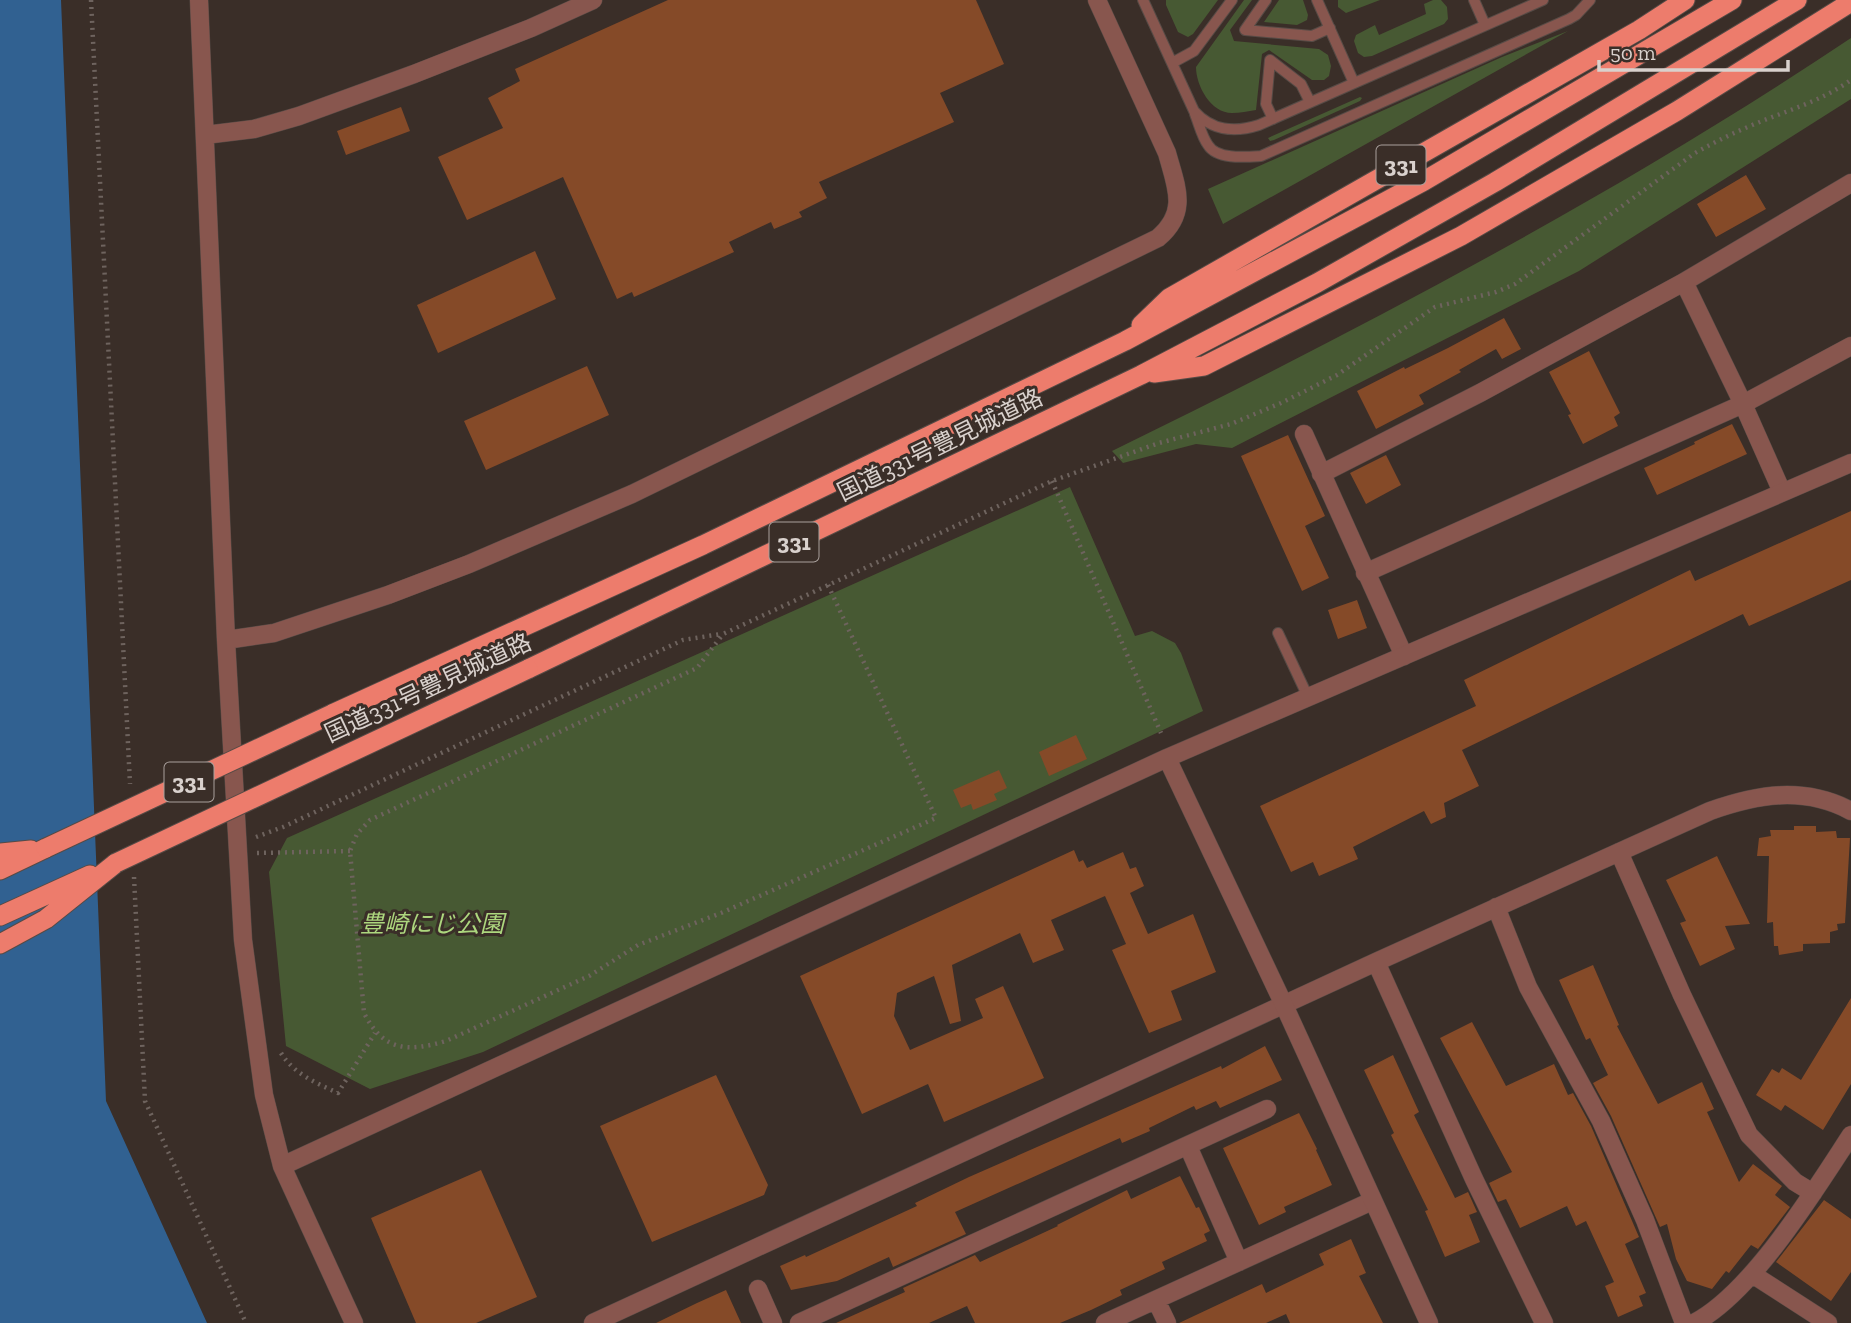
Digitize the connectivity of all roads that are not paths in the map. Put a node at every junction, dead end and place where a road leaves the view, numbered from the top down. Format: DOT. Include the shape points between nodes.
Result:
graph roads {
  1 [pos="199,0"];
  2 [pos="593,0"];
  3 [pos="1097,0"];
  4 [pos="1143,0"];
  5 [pos="1232,0"];
  6 [pos="1266,0"];
  7 [pos="1317,0"];
  8 [pos="1474,0"];
  9 [pos="1543,0"];
  10 [pos="1590,0"];
  11 [pos="1685,0"];
  12 [pos="1732,0"];
  13 [pos="1797,0"];
  14 [pos="1851,2"];
  15 [pos="1485,25"];
  16 [pos="1330,28"];
  17 [pos="1172,63"];
  18 [pos="1354,83"];
  19 [pos="1310,102"];
  20 [pos="1194,111"];
  21 [pos="1273,119"];
  22 [pos="205,135"];
  23 [pos="1851,183"];
  24 [pos="1684,282"];
  25 [pos="1125,341"];
  26 [pos="1851,346"];
  27 [pos="1140,375"];
  28 [pos="1742,404"];
  29 [pos="1304,434"];
  30 [pos="1851,463"];
  31 [pos="1321,474"];
  32 [pos="1782,492"];
  33 [pos="1364,573"];
  34 [pos="1278,634"];
  35 [pos="226,640"];
  36 [pos="1404,656"];
  37 [pos="1308,698"];
  38 [pos="1167,758"];
  39 [pos="1851,811"];
  40 [pos="46,848"];
  41 [pos="1619,852"];
  42 [pos="0,853"];
  43 [pos="125,864"];
  44 [pos="0,870"];
  45 [pos="1496,907"];
  46 [pos="0,916"];
  47 [pos="0,944"];
  48 [pos="1376,962"];
  49 [pos="1284,1005"];
  50 [pos="1267,1109"];
  51 [pos="1851,1135"];
  52 [pos="1188,1146"];
  53 [pos="282,1166"];
  54 [pos="1813,1193"];
  55 [pos="1372,1201"];
  56 [pos="1239,1262"];
  57 [pos="1752,1274"];
  58 [pos="758,1289"];
  59 [pos="1156,1300"];
  60 [pos="613,1319"];
  61 [pos="354,1323"];
  62 [pos="593,1323"];
  63 [pos="773,1323"];
  64 [pos="799,1323"];
  65 [pos="1105,1323"];
  66 [pos="1167,1323"];
  67 [pos="1429,1323"];
  68 [pos="1544,1323"];
  69 [pos="1684,1323"];
  70 [pos="1694,1323"];
  71 [pos="1828,1323"];
  1 -- 22 [label="street"];
  2 -- 22 [label="street" via="299,116 254,129"];
  3 -- 35 [label="street" via="1167,153 1174,179 1178,199 1175,221 1158,238 644,488 469,564 274,633"];
  4 -- 17 [label="lane"];
  5 -- 17 [label="lane" via="1194,51"];
  6 -- 16 [label="lane" via="1245,30 1312,36"];
  7 -- 16 [label="lane"];
  8 -- 15 [label="lane"];
  9 -- 15 [label="lane"];
  10 -- 20 [label="lane" via="1569,19 1261,156 1229,156 1208,147"];
  11 -- 25 [label="highway, 331" via="1169,298"];
  12 -- 25 [label="highway, 国道331号豊見城道路 / 331" via="1424,181"];
  13 -- 27 [label="highway, 国道331号豊見城道路 / 331" via="1496,182"];
  14 -- 27 [label="highway" via="1677,111 1461,236 1204,366"];
  15 -- 18 [label="lane"];
  16 -- 18 [label="lane"];
  17 -- 20 [label="lane"];
  18 -- 19 [label="lane"];
  19 -- 21 [label="lane"];
  19 -- 21 [label="lane" via="1301,84 1270,60 1266,104"];
  20 -- 21 [label="lane" via="1209,124 1234,131"];
  22 -- 35 [label="street"];
  23 -- 24 [label="street"];
  24 -- 28 [label="street"];
  24 -- 31 [label="street"];
  25 -- 40 [label="highway, 国道331号豊見城道路 / 331, bridge" via="703,545"];
  26 -- 28 [label="street"];
  27 -- 43 [label="highway, 国道331号豊見城道路 / 331, bridge"];
  28 -- 32 [label="street"];
  28 -- 33 [label="street"];
  29 -- 31 [label="street"];
  30 -- 32 [label="street"];
  31 -- 33 [label="street"];
  32 -- 36 [label="street"];
  33 -- 36 [label="street"];
  34 -- 37 [label="lane"];
  35 -- 53 [label="street" via="243,940 264,1095"];
  36 -- 37 [label="street"];
  37 -- 38 [label="street"];
  38 -- 49 [label="street"];
  38 -- 53 [label="street"];
  39 -- 41 [label="street" via="1813,797 1780,794 1744,799"];
  40 -- 42 [label="highway"];
  40 -- 44 [label="highway, 国道331号豊見城道路 / 331"];
  41 -- 45 [label="street"];
  41 -- 54 [label="street" via="1749,1135 1795,1182"];
  43 -- 46 [label="highway, 国道331号豊見城道路 / 331"];
  43 -- 47 [label="highway" via="46,919"];
  45 -- 48 [label="street"];
  45 -- 69 [label="street" via="1528,987 1607,1134"];
  48 -- 49 [label="street"];
  48 -- 68 [label="street"];
  49 -- 55 [label="street"];
  49 -- 60 [label="street"];
  50 -- 52 [label="street"];
  51 -- 54 [label="street"];
  52 -- 56 [label="street"];
  52 -- 64 [label="street"];
  53 -- 61 [label="street"];
  54 -- 57 [label="street"];
  55 -- 56 [label="street"];
  55 -- 67 [label="street"];
  56 -- 59 [label="street"];
  57 -- 70 [label="street"];
  57 -- 71 [label="street"];
  58 -- 63 [label="street"];
  59 -- 65 [label="street"];
  59 -- 66 [label="street"];
  60 -- 62 [label="street"];
}
